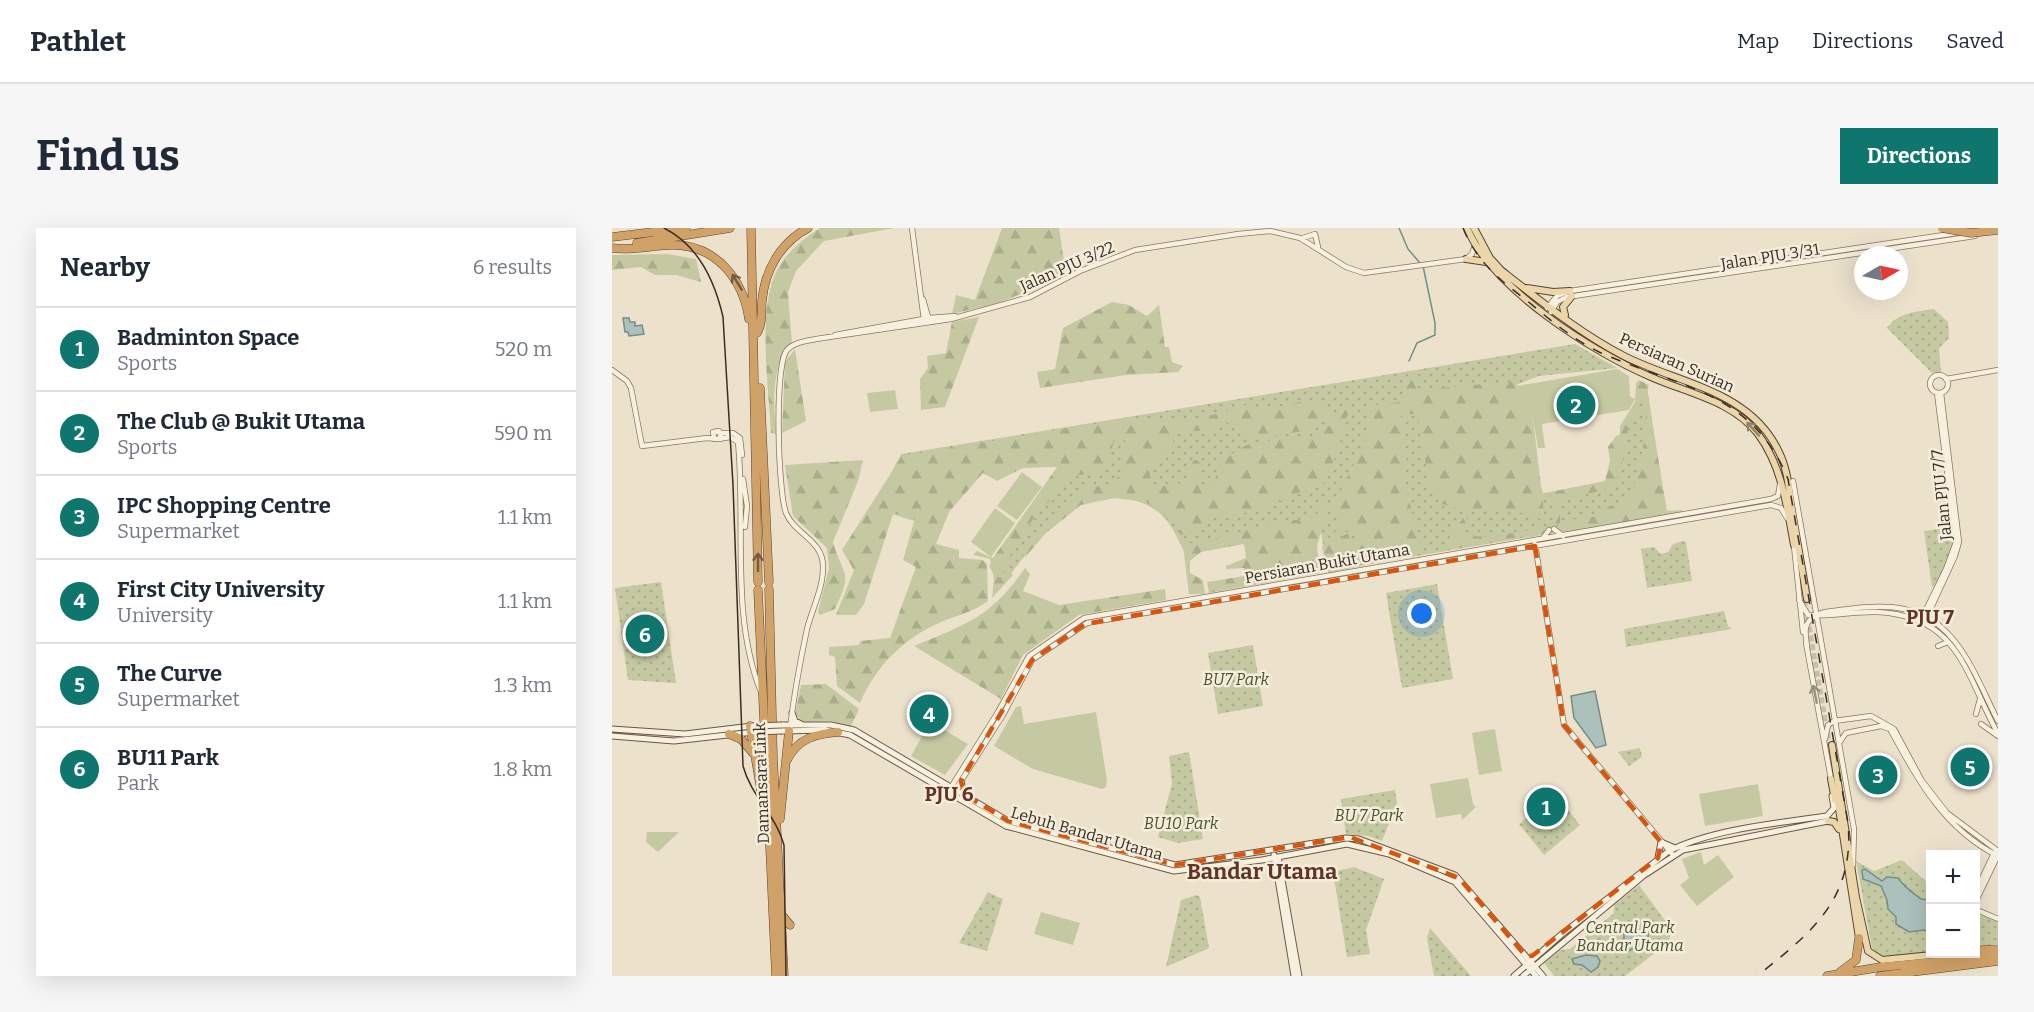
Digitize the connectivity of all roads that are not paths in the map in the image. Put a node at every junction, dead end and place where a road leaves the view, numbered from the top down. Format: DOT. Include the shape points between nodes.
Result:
graph roads {
  1 [pos="686,228"];
  2 [pos="730,228"];
  3 [pos="753,228"];
  4 [pos="807,228"];
  5 [pos="912,228"];
  6 [pos="1467,228"];
  7 [pos="1474,228"];
  8 [pos="1942,228"];
  9 [pos="1989,228"];
  10 [pos="1998,231"];
  11 [pos="612,237"];
  12 [pos="1300,238"];
  13 [pos="612,247"];
  14 [pos="1476,247"];
  15 [pos="1320,249"];
  16 [pos="1466,259"];
  17 [pos="1486,262"];
  18 [pos="1521,285"];
  19 [pos="1571,293"];
  20 [pos="1550,308"];
  21 [pos="1567,318"];
  22 [pos="927,321"];
  23 [pos="1574,333"];
  24 [pos="756,335"];
  25 [pos="612,370"];
  26 [pos="1998,370"];
  27 [pos="1679,378"];
  28 [pos="1947,381"];
  29 [pos="1665,383"];
  30 [pos="1687,392"];
  31 [pos="1939,393"];
  32 [pos="716,436"];
  33 [pos="1786,471"];
  34 [pos="1780,478"];
  35 [pos="1793,481"];
  36 [pos="1791,532"];
  37 [pos="1563,536"];
  38 [pos="1541,540"];
  39 [pos="1535,544"];
  40 [pos="1803,600"];
  41 [pos="1814,602"];
  42 [pos="1930,608"];
  43 [pos="1910,610"];
  44 [pos="1834,613"];
  45 [pos="1818,615"];
  46 [pos="1924,619"];
  47 [pos="1942,627"];
  48 [pos="1818,628"];
  49 [pos="1948,642"];
  50 [pos="1807,646"];
  51 [pos="1938,646"];
  52 [pos="762,656"];
  53 [pos="1980,699"];
  54 [pos="764,700"];
  55 [pos="1832,708"];
  56 [pos="792,713"];
  57 [pos="1976,714"];
  58 [pos="1847,719"];
  59 [pos="1834,721"];
  60 [pos="1998,721"];
  61 [pos="803,724"];
  62 [pos="1981,724"];
  63 [pos="786,728"];
  64 [pos="612,729"];
  65 [pos="752,729"];
  66 [pos="855,731"];
  67 [pos="838,732"];
  68 [pos="729,734"];
  69 [pos="1998,735"];
  70 [pos="612,736"];
  71 [pos="1824,741"];
  72 [pos="1835,745"];
  73 [pos="756,757"];
  74 [pos="784,770"];
  75 [pos="1831,779"];
  76 [pos="958,781"];
  77 [pos="945,783"];
  78 [pos="952,790"];
  79 [pos="1837,791"];
  80 [pos="964,794"];
  81 [pos="1839,818"];
  82 [pos="1828,821"];
  83 [pos="1343,838"];
  84 [pos="1842,838"];
  85 [pos="1661,842"];
  86 [pos="1356,845"];
  87 [pos="772,847"];
  88 [pos="1282,849"];
  89 [pos="1264,852"];
  90 [pos="1672,853"];
  91 [pos="1997,854"];
  92 [pos="778,855"];
  93 [pos="1287,855"];
  94 [pos="1275,856"];
  95 [pos="1262,860"];
  96 [pos="1655,860"];
  97 [pos="1277,867"];
  98 [pos="1980,884"];
  99 [pos="1980,892"];
  100 [pos="1980,912"];
  101 [pos="780,913"];
  102 [pos="1998,919"];
  103 [pos="790,925"];
  104 [pos="1859,938"];
  105 [pos="1980,950"];
  106 [pos="1998,951"];
  107 [pos="1522,955"];
  108 [pos="1926,956"];
  109 [pos="1540,958"];
  110 [pos="1998,961"];
  111 [pos="1534,971"];
  112 [pos="1949,971"];
  113 [pos="1901,973"];
  114 [pos="1519,975"];
  115 [pos="1836,975"];
  116 [pos="776,976"];
  117 [pos="784,976"];
  118 [pos="1294,976"];
  119 [pos="1299,976"];
  120 [pos="1827,976"];
  121 [pos="1880,976"];
  1 -- 11 [label="highway"];
  2 -- 13 [label="highway"];
  3 -- 24 [label="highway"];
  4 -- 24 [label="highway" via="785,246 770,268 764,286 761,327"];
  5 -- 22 [label="street"];
  6 -- 14 [label="main road, Persiaran Surian"];
  7 -- 18 [label="main road, Persiaran Surian" via="1496,265"];
  8 -- 10 [label="highway, bridge" via="1971,233"];
  9 -- 19 [label="street, Jalan PJU 3/31"];
  10 -- 19 [label="street, Jalan PJU 3/31"];
  12 -- 15 [label="street, Jalan PJU 3/22"];
  12 -- 15 [label="street" via="1315,234"];
  12 -- 22 [label="street, Jalan PJU 3/22" via="1270,231 1253,232 1135,250 1007,305"];
  24 -- 13 [label="highway, one-way" via="741,289 729,270 714,257 679,245"];
  14 -- 16 [label="street"];
  14 -- 17 [label="main road, Persiaran Surian"];
  14 -- 20 [label="main road" via="1504,276"];
  15 -- 16 [label="street, Jalan PJU 3/22" via="1346,267 1364,273"];
  16 -- 17 [label="main road"];
  17 -- 23 [label="main road, Persiaran Surian" via="1511,287"];
  18 -- 19 [label="main road"];
  18 -- 20 [label="main road, Persiaran Surian"];
  19 -- 20 [label="street, Jalan PJU 3/31" via="1557,296"];
  19 -- 21 [label="main road" via="1563,307"];
  20 -- 21 [label="main road, Persiaran Surian"];
  20 -- 23 [label="main road"];
  21 -- 27 [label="main road, Persiaran Surian" via="1624,356"];
  22 -- 56 [label="street, Jalan PJU 3/22" via="806,341 788,349 783,359 780,447 787,515 820,551 824,565 807,628"];
  23 -- 29 [label="main road, Persiaran Surian"];
  52 -- 24 [label="highway, Damansara Link, one-way"];
  24 -- 92 [label="highway, Damansara Link"];
  25 -- 32 [label="street" via="631,388 642,446"];
  26 -- 28 [label="street"];
  27 -- 29 [label="main road"];
  27 -- 30 [label="main road" via="1680,386"];
  27 -- 33 [label="main road, Persiaran Surian" via="1722,396 1751,414 1773,441"];
  28 -- 31 [label="street"];
  28 -- 31 [label="street" via="1938,375 1931,380 1931,388"];
  29 -- 30 [label="main road, Persiaran Surian"];
  34 -- 30 [label="main road, Persiaran Surian, one-way" via="1764,443 1742,417"];
  31 -- 42 [label="street, Jalan PJU 7/7" via="1959,542"];
  32 -- 52 [label="street" via="736,435 741,442 747,506 745,606 753,658 756,661"];
  32 -- 54 [label="street" via="738,442 743,512 742,602 750,661"];
  33 -- 35 [label="main road"];
  33 -- 40 [label="main road, Persiaran Surian"];
  34 -- 36 [label="main road, Persiaran Surian"];
  34 -- 37 [label="street, Persiaran Bukit Utama" via="1779,492 1773,499"];
  35 -- 41 [label="street"];
  36 -- 39 [label="street, Persiaran Bukit Utama" via="1784,511 1771,505"];
  36 -- 40 [label="main road, Persiaran Surian"];
  37 -- 38 [label="street, Persiaran Bukit Utama"];
  37 -- 38 [label="street" via="1552,530"];
  38 -- 39 [label="street, Persiaran Bukit Utama"];
  39 -- 76 [label="street, Persiaran Bukit Utama" via="1084,618 1029,656"];
  39 -- 85 [label="street" via="1564,725"];
  40 -- 41 [label="street" via="1807,608"];
  40 -- 45 [label="street" via="1805,613"];
  40 -- 50 [label="street"];
  41 -- 44 [label="street"];
  41 -- 45 [label="street"];
  42 -- 43 [label="street"];
  42 -- 46 [label="street, Jalan PJU 7/7"];
  42 -- 47 [label="street"];
  43 -- 44 [label="street" via="1879,606"];
  43 -- 46 [label="street"];
  44 -- 45 [label="street"];
  44 -- 46 [label="street" via="1884,613"];
  44 -- 48 [label="street"];
  45 -- 48 [label="street"];
  45 -- 50 [label="street" via="1805,629"];
  46 -- 47 [label="street"];
  46 -- 49 [label="street"];
  47 -- 60 [label="street" via="1963,653"];
  48 -- 55 [label="street"];
  49 -- 51 [label="street"];
  49 -- 53 [label="street" via="1961,659"];
  71 -- 50 [label="street, one-way"];
  52 -- 54 [label="highway, Damansara Link"];
  53 -- 57 [label="street"];
  53 -- 69 [label="street"];
  54 -- 87 [label="highway, Damansara Link"];
  55 -- 58 [label="street"];
  55 -- 59 [label="street"];
  56 -- 61 [label="main road" via="795,721"];
  56 -- 63 [label="street"];
  58 -- 59 [label="street"];
  58 -- 91 [label="street" via="1871,716 1894,729 1922,781 1942,808"];
  59 -- 71 [label="street" via="1828,725"];
  59 -- 72 [label="street"];
  61 -- 63 [label="main road, Lebuh Bandar Utama"];
  61 -- 66 [label="main road, Lebuh Bandar Utama"];
  62 -- 69 [label="street"];
  63 -- 65 [label="main road, Lebuh Bandar Utama, bridge"];
  63 -- 67 [label="main road, Lebuh Bandar Utama"];
  63 -- 74 [label="highway"];
  64 -- 65 [label="main road, Lebuh Bandar Utama" via="685,734"];
  65 -- 68 [label="main road, Lebuh Bandar Utama"];
  65 -- 73 [label="highway"];
  66 -- 67 [label="main road, Lebuh Bandar Utama"];
  66 -- 77 [label="main road, Lebuh Bandar Utama"];
  66 -- 78 [label="main road, Lebuh Bandar Utama"];
  67 -- 74 [label="highway" via="803,740 790,754"];
  68 -- 70 [label="main road, Lebuh Bandar Utama" via="674,741"];
  68 -- 73 [label="highway" via="746,743"];
  71 -- 75 [label="street"];
  72 -- 91 [label="street" via="1846,733 1881,726 1890,729 1935,806 1970,838"];
  72 -- 108 [label="main road" via="1868,951 1875,958 1886,960"];
  73 -- 87 [label="highway"];
  74 -- 92 [label="highway"];
  75 -- 81 [label="main road"];
  75 -- 90 [label="main road" via="1834,808 1827,816 1735,830"];
  76 -- 77 [label="main road"];
  76 -- 78 [label="street, Persiaran Bukit Utama"];
  76 -- 80 [label="main road"];
  77 -- 78 [label="main road, Lebuh Bandar Utama"];
  78 -- 80 [label="main road, Lebuh Bandar Utama"];
  78 -- 95 [label="main road, Lebuh Bandar Utama" via="1006,826 1174,871"];
  79 -- 81 [label="main road"];
  80 -- 89 [label="main road, Lebuh Bandar Utama" via="1008,820 1175,865"];
  81 -- 84 [label="main road"];
  82 -- 84 [label="main road" via="1836,824"];
  82 -- 90 [label="main road"];
  83 -- 86 [label="main road"];
  83 -- 88 [label="main road, Lebuh Bandar Utama"];
  83 -- 107 [label="main road, Lebuh Bandar Utama" via="1359,839 1455,875"];
  84 -- 104 [label="main road"];
  85 -- 90 [label="main road"];
  85 -- 96 [label="main road"];
  86 -- 93 [label="main road, Lebuh Bandar Utama"];
  86 -- 107 [label="main road, Lebuh Bandar Utama" via="1389,854 1455,882"];
  87 -- 116 [label="highway, Damansara Link"];
  88 -- 89 [label="main road, Lebuh Bandar Utama"];
  88 -- 94 [label="main road"];
  89 -- 94 [label="main road"];
  90 -- 96 [label="main road"];
  90 -- 109 [label="main road"];
  91 -- 98 [label="street"];
  91 -- 99 [label="street"];
  92 -- 101 [label="highway, Damansara Link"];
  93 -- 94 [label="main road, Lebuh Bandar Utama"];
  93 -- 97 [label="main road"];
  94 -- 95 [label="main road, Lebuh Bandar Utama"];
  94 -- 97 [label="main road"];
  95 -- 97 [label="main road"];
  96 -- 109 [label="main road" via="1562,934"];
  97 -- 118 [label="main road"];
  97 -- 119 [label="main road"];
  100 -- 102 [label="street"];
  101 -- 103 [label="highway"];
  101 -- 117 [label="highway, Damansara Link"];
  104 -- 115 [label="highway" via="1856,960"];
  105 -- 106 [label="highway"];
  106 -- 115 [label="highway"];
  107 -- 109 [label="main road"];
  107 -- 111 [label="main road, Lebuh Bandar Utama"];
  107 -- 114 [label="main road"];
  109 -- 111 [label="main road"];
  109 -- 111 [label="main road"];
  110 -- 113 [label="highway"];
  111 -- 114 [label="main road"];
  111 -- 114 [label="main road"];
  112 -- 113 [label="highway"];
  113 -- 121 [label="highway"];
  115 -- 120 [label="highway"];
}
